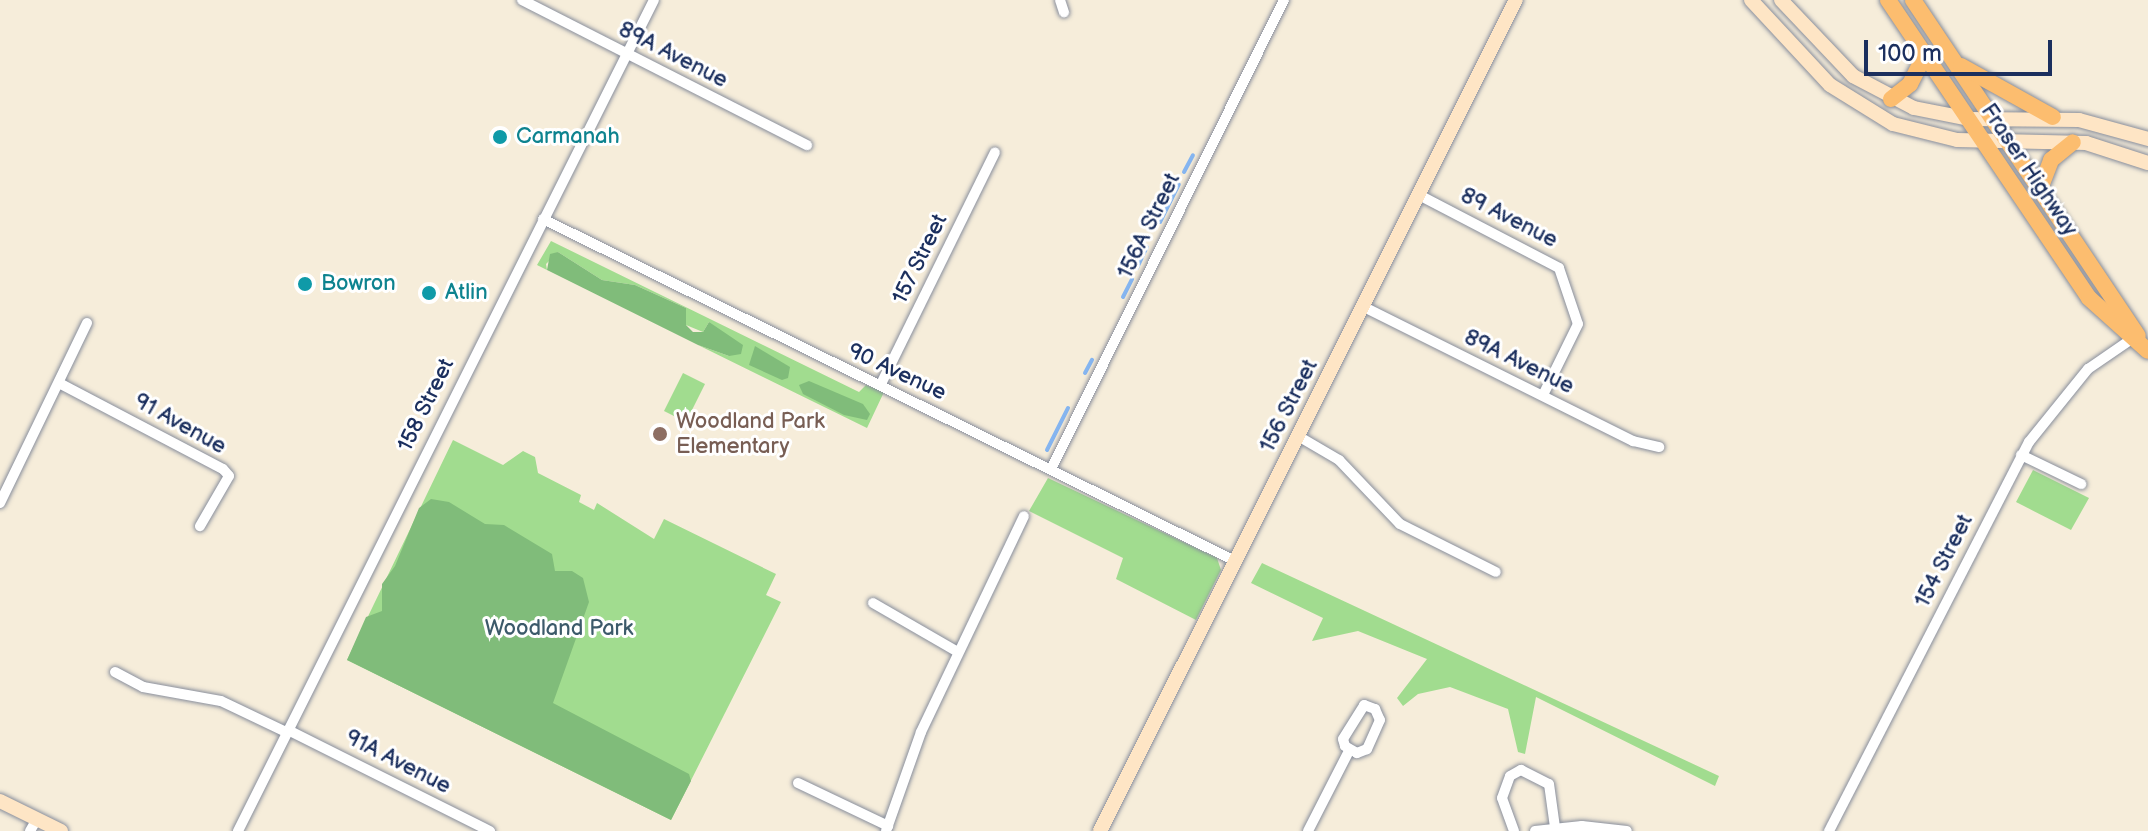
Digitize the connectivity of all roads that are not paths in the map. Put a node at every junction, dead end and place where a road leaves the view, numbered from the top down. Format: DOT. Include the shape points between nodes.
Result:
graph roads {
  1 [pos="522,0"];
  2 [pos="654,0"];
  3 [pos="1060,0"];
  4 [pos="1284,0"];
  5 [pos="1516,0"];
  6 [pos="1751,0"];
  7 [pos="1781,0"];
  8 [pos="1888,0"];
  9 [pos="1913,0"];
  10 [pos="1064,12"];
  11 [pos="628,55"];
  12 [pos="1925,55"];
  13 [pos="1956,63"];
  14 [pos="1891,99"];
  15 [pos="2053,117"];
  16 [pos="1969,119"];
  17 [pos="1993,119"];
  18 [pos="2148,139"];
  19 [pos="1983,140"];
  20 [pos="2008,140"];
  21 [pos="2073,142"];
  22 [pos="807,145"];
  23 [pos="995,152"];
  24 [pos="2148,163"];
  25 [pos="2040,189"];
  26 [pos="1419,195"];
  27 [pos="543,219"];
  28 [pos="1364,307"];
  29 [pos="87,323"];
  30 [pos="2133,338"];
  31 [pos="2148,351"];
  32 [pos="59,383"];
  33 [pos="881,384"];
  34 [pos="1543,395"];
  35 [pos="1298,436"];
  36 [pos="1659,447"];
  37 [pos="2021,455"];
  38 [pos="1051,469"];
  39 [pos="2081,484"];
  40 [pos="0,503"];
  41 [pos="1024,516"];
  42 [pos="200,526"];
  43 [pos="1235,561"];
  44 [pos="1496,572"];
  45 [pos="873,603"];
  46 [pos="958,652"];
  47 [pos="115,672"];
  48 [pos="287,731"];
  49 [pos="1349,751"];
  50 [pos="798,783"];
  51 [pos="0,801"];
  52 [pos="34,825"];
  53 [pos="1555,827"];
  54 [pos="887,829"];
  55 [pos="61,831"];
  56 [pos="238,831"];
  57 [pos="490,831"];
  58 [pos="1100,831"];
  59 [pos="1308,831"];
  60 [pos="1514,831"];
  61 [pos="1536,831"];
  62 [pos="1627,831"];
  63 [pos="1829,831"];
  1 -- 11 [label="street, 89A Avenue"];
  2 -- 11 [label="street, 158 Street"];
  3 -- 10 [label="street"];
  4 -- 38 [label="street, 156A Street"];
  5 -- 26 [label="main road, 156 Street"];
  6 -- 19 [label="main road" via="1820,76 1862,108 1925,135"];
  7 -- 14 [label="main road" via="1836,61"];
  8 -- 12 [label="main road, Fraser Highway"];
  9 -- 13 [label="main road, Fraser Highway"];
  11 -- 22 [label="street, 89A Avenue"];
  11 -- 27 [label="street, 158 Street"];
  12 -- 14 [label="main road" via="1910,84"];
  12 -- 16 [label="main road, Fraser Highway"];
  13 -- 15 [label="main road"];
  13 -- 17 [label="main road, Fraser Highway"];
  14 -- 16 [label="main road"];
  15 -- 17 [label="main road"];
  15 -- 18 [label="main road" via="2104,124"];
  16 -- 17 [label="main road"];
  16 -- 19 [label="main road, Fraser Highway"];
  17 -- 20 [label="main road, Fraser Highway"];
  19 -- 20 [label="main road"];
  19 -- 30 [label="main road, Fraser Highway" via="2089,298"];
  20 -- 21 [label="main road"];
  20 -- 25 [label="main road, Fraser Highway"];
  21 -- 24 [label="main road"];
  21 -- 25 [label="main road" via="2051,160"];
  23 -- 33 [label="street, 157 Street"];
  25 -- 31 [label="main road, Fraser Highway"];
  26 -- 28 [label="main road, 156 Street"];
  26 -- 34 [label="street, 89 Avenue" via="1548,258 1569,288 1578,324"];
  27 -- 33 [label="street, 90 Avenue"];
  27 -- 48 [label="street, 158 Street"];
  28 -- 34 [label="street, 89A Avenue"];
  28 -- 35 [label="main road, 156 Street"];
  29 -- 32 [label="street"];
  30 -- 31 [label="main road, Fraser Highway"];
  30 -- 37 [label="street, 154 Street" via="2088,369"];
  32 -- 40 [label="street"];
  32 -- 42 [label="street, 91 Avenue" via="223,469 229,476"];
  33 -- 38 [label="street, 90 Avenue"];
  34 -- 36 [label="street, 89A Avenue" via="1633,441"];
  35 -- 43 [label="main road, 156 Street"];
  35 -- 44 [label="street" via="1339,460 1400,524"];
  37 -- 39 [label="street"];
  37 -- 63 [label="street, 154 Street"];
  38 -- 43 [label="street, 90 Avenue"];
  41 -- 46 [label="street"];
  43 -- 58 [label="main road, 156 Street"];
  45 -- 46 [label="street"];
  46 -- 54 [label="street" via="921,732"];
  47 -- 48 [label="street, 91A Avenue" via="143,687 221,701"];
  48 -- 56 [label="street, 158 Street"];
  48 -- 57 [label="street, 91A Avenue"];
  49 -- 49 [label="street" via="1367,749 1380,720 1375,709 1364,705 1350,721 1343,739"];
  49 -- 59 [label="street"];
  50 -- 54 [label="street"];
  51 -- 52 [label="main road"];
  52 -- 55 [label="main road"];
  53 -- 60 [label="street" via="1549,784 1521,770 1510,776 1502,798"];
  53 -- 61 [label="street"];
  53 -- 62 [label="street"];
}
